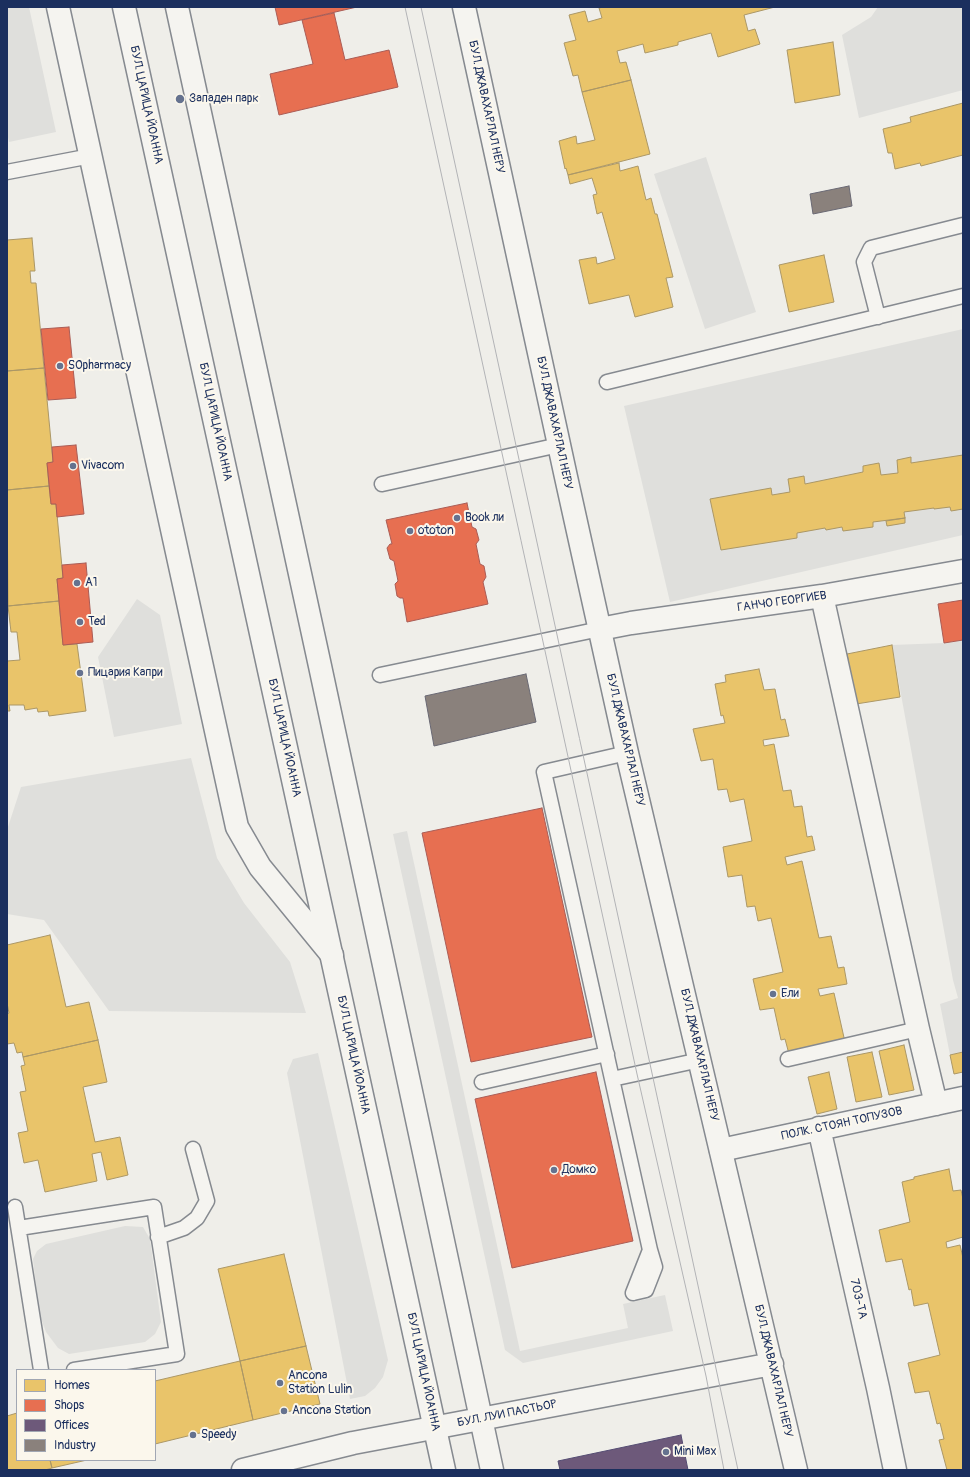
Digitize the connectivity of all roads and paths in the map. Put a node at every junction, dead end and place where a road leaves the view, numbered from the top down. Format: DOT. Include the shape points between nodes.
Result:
graph roads {
  1 [pos="58,7"];
  2 [pos="124,7"];
  3 [pos="177,7"];
  4 [pos="464,7"];
  5 [pos="91,156"];
  6 [pos="7,172"];
  7 [pos="963,225"];
  8 [pos="963,296"];
  9 [pos="878,317"];
  10 [pos="607,382"];
  11 [pos="559,445"];
  12 [pos="382,484"];
  13 [pos="963,571"];
  14 [pos="822,596"];
  15 [pos="600,629"];
  16 [pos="380,675"];
  17 [pos="628,753"];
  18 [pos="332,955"];
  19 [pos="918,1029"];
  20 [pos="607,1054"];
  21 [pos="788,1059"];
  22 [pos="700,1060"];
  23 [pos="612,1079"];
  24 [pos="482,1082"];
  25 [pos="963,1098"];
  26 [pos="936,1104"];
  27 [pos="819,1128"];
  28 [pos="193,1149"];
  29 [pos="721,1150"];
  30 [pos="15,1207"];
  31 [pos="19,1228"];
  32 [pos="158,1237"];
  33 [pos="650,1250"];
  34 [pos="772,1364"];
  35 [pos="41,1369"];
  36 [pos="80,1369"];
  37 [pos="481,1419"];
  38 [pos="435,1428"];
  39 [pos="243,1470"];
  40 [pos="444,1470"];
  41 [pos="492,1470"];
  42 [pos="796,1470"];
  43 [pos="895,1470"];
  1 -- 5 [label="street"];
  2 -- 18 [label="street, БУЛ. ЦАРИЦА ЙОАННА"];
  3 -- 37 [label="street"];
  4 -- 11 [label="street, БУЛ. ДЖАВАХАРЛАЛ НЕРУ"];
  5 -- 6 [label="lane"];
  5 -- 18 [label="street" via="237,827 260,867"];
  7 -- 9 [label="lane" via="872,248 864,262"];
  8 -- 9 [label="lane"];
  9 -- 10 [label="lane"];
  11 -- 12 [label="lane"];
  11 -- 15 [label="street, БУЛ. ДЖАВАХАРЛАЛ НЕРУ"];
  13 -- 14 [label="street, ГАНЧО ГЕОРГИЕВ"];
  14 -- 15 [label="street, ГАНЧО ГЕОРГИЕВ"];
  14 -- 19 [label="street"];
  15 -- 16 [label="lane"];
  15 -- 17 [label="street, БУЛ. ДЖАВАХАРЛАЛ НЕРУ"];
  17 -- 20 [label="lane" via="544,772"];
  17 -- 22 [label="street, БУЛ. ДЖАВАХАРЛАЛ НЕРУ"];
  18 -- 38 [label="street, БУЛ. ЦАРИЦА ЙОАННА"];
  19 -- 21 [label="lane"];
  19 -- 26 [label="street"];
  20 -- 23 [label="lane"];
  20 -- 24 [label="lane"];
  22 -- 23 [label="lane"];
  22 -- 29 [label="street, БУЛ. ДЖАВАХАРЛАЛ НЕРУ"];
  23 -- 33 [label="lane"];
  25 -- 26 [label="street, ПОЛК. СТОЯН ТОПУЗОВ"];
  26 -- 27 [label="street, ПОЛК. СТОЯН ТОПУЗОВ"];
  27 -- 29 [label="street, ПОЛК. СТОЯН ТОПУЗОВ"];
  27 -- 43 [label="street, 703-ТА"];
  28 -- 32 [label="lane" via="206,1201 197,1218 184,1228"];
  29 -- 34 [label="street, БУЛ. ДЖАВАХАРЛАЛ НЕРУ"];
  30 -- 31 [label="lane"];
  31 -- 32 [label="lane" via="154,1207"];
  31 -- 35 [label="lane"];
  32 -- 36 [label="lane" via="177,1354"];
  34 -- 37 [label="street, БУЛ. ЛУИ ПАСТЬОР"];
  34 -- 42 [label="street, БУЛ. ДЖАВАХАРЛАЛ НЕРУ"];
  37 -- 38 [label="street, БУЛ. ЛУИ ПАСТЬОР"];
  37 -- 41 [label="street"];
  38 -- 39 [label="street, БУЛ. ЛУИ ПАСТЬОР" via="353,1443"];
  38 -- 40 [label="street, БУЛ. ЦАРИЦА ЙОАННА"];
}
